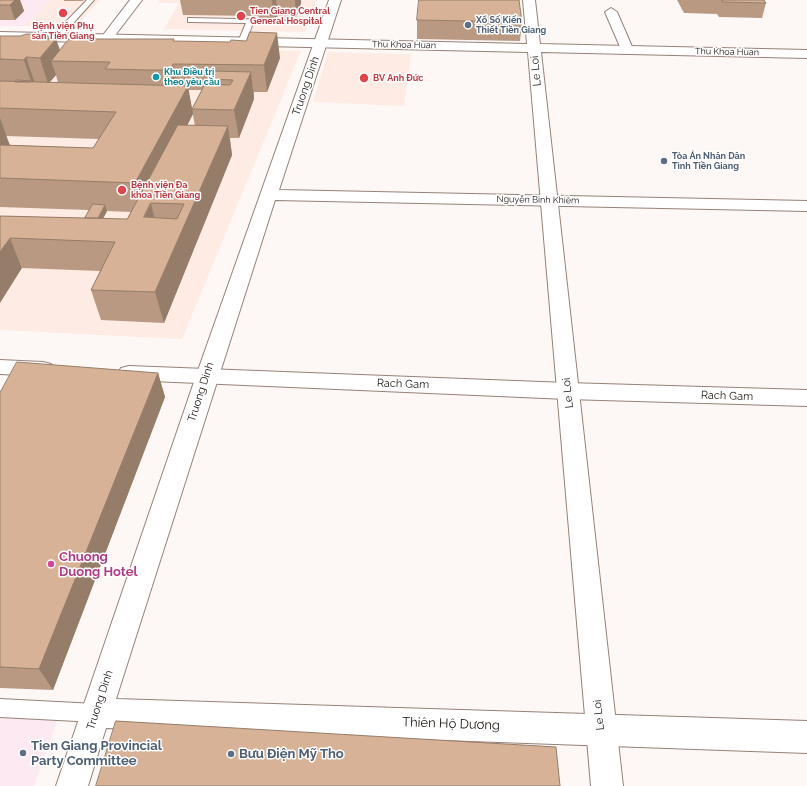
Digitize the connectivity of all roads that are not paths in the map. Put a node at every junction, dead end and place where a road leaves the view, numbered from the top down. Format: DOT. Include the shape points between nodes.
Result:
graph roads {
  1 [pos="91,0"];
  2 [pos="136,0"];
  3 [pos="335,0"];
  4 [pos="529,0"];
  5 [pos="611,12"];
  6 [pos="191,20"];
  7 [pos="250,21"];
  8 [pos="284,22"];
  9 [pos="0,36"];
  10 [pos="56,37"];
  11 [pos="106,38"];
  12 [pos="242,42"];
  13 [pos="320,43"];
  14 [pos="534,47"];
  15 [pos="627,49"];
  16 [pos="807,54"];
  17 [pos="268,195"];
  18 [pos="548,201"];
  19 [pos="807,206"];
  20 [pos="0,367"];
  21 [pos="64,370"];
  22 [pos="111,372"];
  23 [pos="206,376"];
  24 [pos="567,390"];
  25 [pos="807,398"];
  26 [pos="0,708"];
  27 [pos="96,713"];
  28 [pos="601,729"];
  29 [pos="807,738"];
  30 [pos="72,786"];
  31 [pos="607,786"];
  1 -- 10 [label="lane"];
  2 -- 11 [label="street"];
  3 -- 13 [label="street, Truong Dinh"];
  4 -- 14 [label="street, Le Loi"];
  5 -- 15 [label="street"];
  6 -- 7 [label="lane"];
  7 -- 8 [label="lane"];
  7 -- 12 [label="lane"];
  9 -- 10 [label="street, Thu Khoa Huan"];
  10 -- 11 [label="street, Thu Khoa Huan" via="87,43"];
  11 -- 12 [label="street, Thu Khoa Huan" via="198,46"];
  12 -- 13 [label="street, Thu Khoa Huan"];
  13 -- 14 [label="street, Thu Khoa Huan"];
  13 -- 17 [label="street, Truong Dinh"];
  14 -- 15 [label="street, Thu Khoa Huan"];
  14 -- 18 [label="street, Le Loi"];
  15 -- 16 [label="street, Thu Khoa Huan"];
  17 -- 18 [label="street, Nguyễn Bỉnh Khiêm"];
  17 -- 23 [label="street, Truong Dinh"];
  18 -- 19 [label="street, Nguyễn Bỉnh Khiêm"];
  18 -- 24 [label="street, Le Loi"];
  20 -- 21 [label="street"];
  22 -- 23 [label="street, Rach Gam"];
  23 -- 24 [label="street, Rach Gam"];
  23 -- 27 [label="street, Truong Dinh"];
  24 -- 25 [label="street, Rach Gam"];
  24 -- 28 [label="street, Le Loi"];
  26 -- 27 [label="lane"];
  27 -- 28 [label="street, Thiên Hộ Dương"];
  27 -- 30 [label="street, Truong Dinh"];
  28 -- 29 [label="street, Thiên Hộ Dương"];
  28 -- 31 [label="street, Le Loi"];
}
